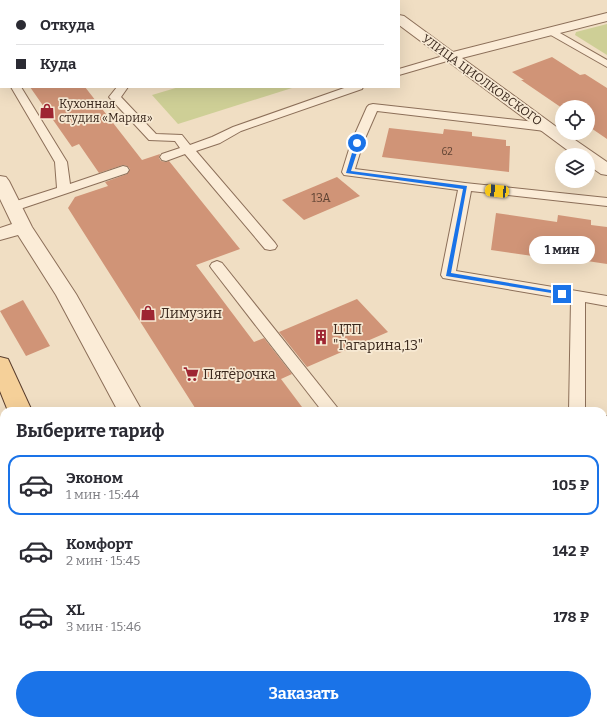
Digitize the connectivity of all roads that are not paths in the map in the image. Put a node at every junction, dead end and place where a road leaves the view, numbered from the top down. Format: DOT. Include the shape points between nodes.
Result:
graph roads {
  1 [pos="607,17"];
  2 [pos="400,20"];
  3 [pos="553,32"];
  4 [pos="450,57"];
  5 [pos="400,62"];
  6 [pos="607,64"];
  7 [pos="409,69"];
  8 [pos="400,72"];
  9 [pos="17,88"];
  10 [pos="122,88"];
  11 [pos="353,88"];
  12 [pos="372,107"];
  13 [pos="545,126"];
  14 [pos="575,148"];
  15 [pos="187,150"];
  16 [pos="166,157"];
  17 [pos="123,170"];
  18 [pos="0,181"];
  19 [pos="466,188"];
  20 [pos="64,190"];
  21 [pos="607,202"];
  22 [pos="12,207"];
  23 [pos="23,227"];
  24 [pos="0,234"];
  25 [pos="270,246"];
  26 [pos="217,266"];
  27 [pos="578,296"];
  28 [pos="607,301"];
  29 [pos="0,365"];
  30 [pos="18,407"];
  31 [pos="128,407"];
  32 [pos="334,407"];
  33 [pos="577,407"];
  1 -- 3 [label="street"];
  2 -- 4 [label="street, УЛИЦА ЦИОЛКОВСКОГО"];
  3 -- 4 [label="street"];
  3 -- 6 [label="lane"];
  4 -- 7 [label="lane"];
  4 -- 13 [label="street, УЛИЦА ЦИОЛКОВСКОГО"];
  5 -- 7 [label="lane"];
  7 -- 8 [label="lane"];
  9 -- 20 [label="lane" via="61,162"];
  10 -- 15 [label="lane" via="115,97 153,138 178,138"];
  11 -- 12 [label="lane"];
  11 -- 15 [label="lane" via="237,129 216,140"];
  12 -- 13 [label="lane"];
  12 -- 19 [label="lane" via="348,172"];
  13 -- 14 [label="street, УЛИЦА ЦИОЛКОВСКОГО"];
  15 -- 16 [label="lane"];
  15 -- 25 [label="lane"];
  17 -- 20 [label="lane"];
  18 -- 22 [label="street"];
  19 -- 21 [label="lane"];
  19 -- 27 [label="lane" via="448,275"];
  20 -- 22 [label="lane"];
  22 -- 23 [label="street"];
  23 -- 24 [label="street"];
  23 -- 31 [label="street" via="66,294"];
  26 -- 32 [label="lane"];
  27 -- 28 [label="lane"];
  27 -- 33 [label="lane"];
  29 -- 30 [label="main road"];
}
